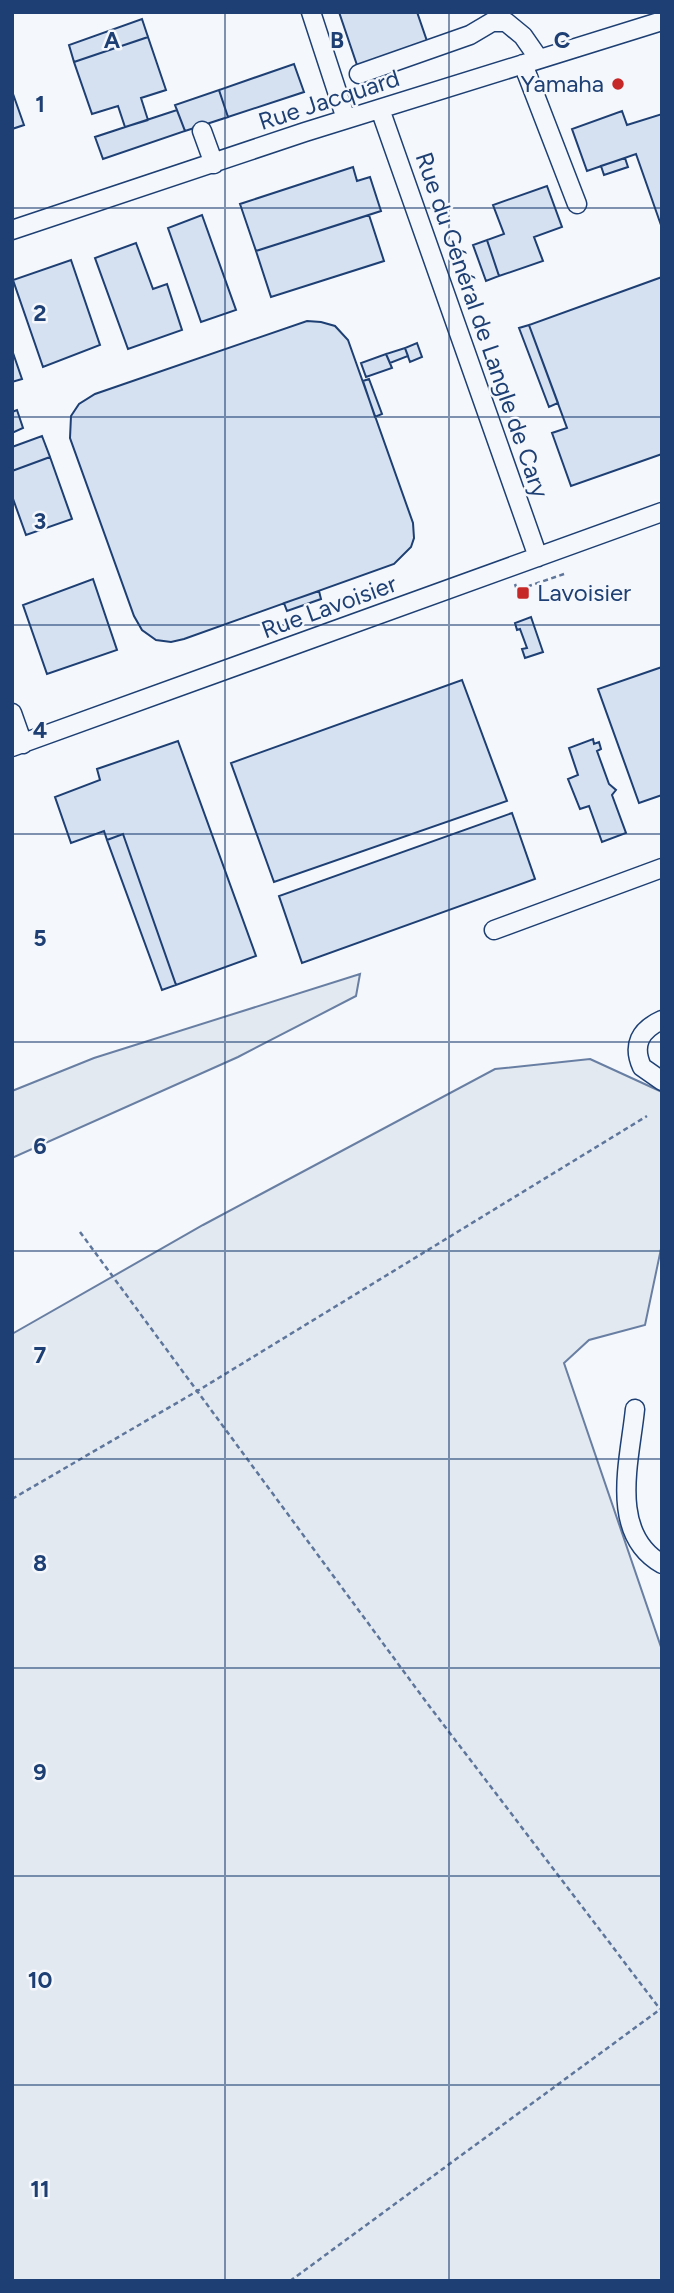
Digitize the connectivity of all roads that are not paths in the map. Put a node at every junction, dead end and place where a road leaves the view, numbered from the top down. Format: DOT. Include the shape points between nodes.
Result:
graph roads {
  1 [pos="311,12"];
  2 [pos="660,26"];
  3 [pos="531,61"];
  4 [pos="359,74"];
  5 [pos="380,109"];
  6 [pos="346,120"];
  7 [pos="202,131"];
  8 [pos="214,163"];
  9 [pos="577,204"];
  10 [pos="12,230"];
  11 [pos="662,512"];
  12 [pos="538,557"];
  13 [pos="12,713"];
  14 [pos="18,746"];
  15 [pos="662,868"];
  16 [pos="494,930"];
  17 [pos="662,1020"];
  18 [pos="662,1081"];
  19 [pos="635,1409"];
  20 [pos="662,1564"];
  1 -- 6 [label="street"];
  2 -- 3 [label="street, Rue Jacquard"];
  3 -- 4 [label="street" via="523,36 506,22 492,22 470,35"];
  3 -- 5 [label="street, Rue Jacquard"];
  3 -- 9 [label="street"];
  5 -- 6 [label="street, Rue Jacquard"];
  5 -- 12 [label="street, Rue du Général de Langle de Cary"];
  6 -- 8 [label="street, Rue Jacquard"];
  7 -- 8 [label="street"];
  8 -- 10 [label="street, Rue Jacquard"];
  11 -- 12 [label="street, Rue Lavoisier"];
  12 -- 14 [label="street, Rue Lavoisier"];
  13 -- 14 [label="street"];
  15 -- 16 [label="street"];
  17 -- 18 [label="street" via="642,1032 637,1048 642,1068"];
  19 -- 20 [label="street" via="625,1501 630,1528 642,1550"];
}
